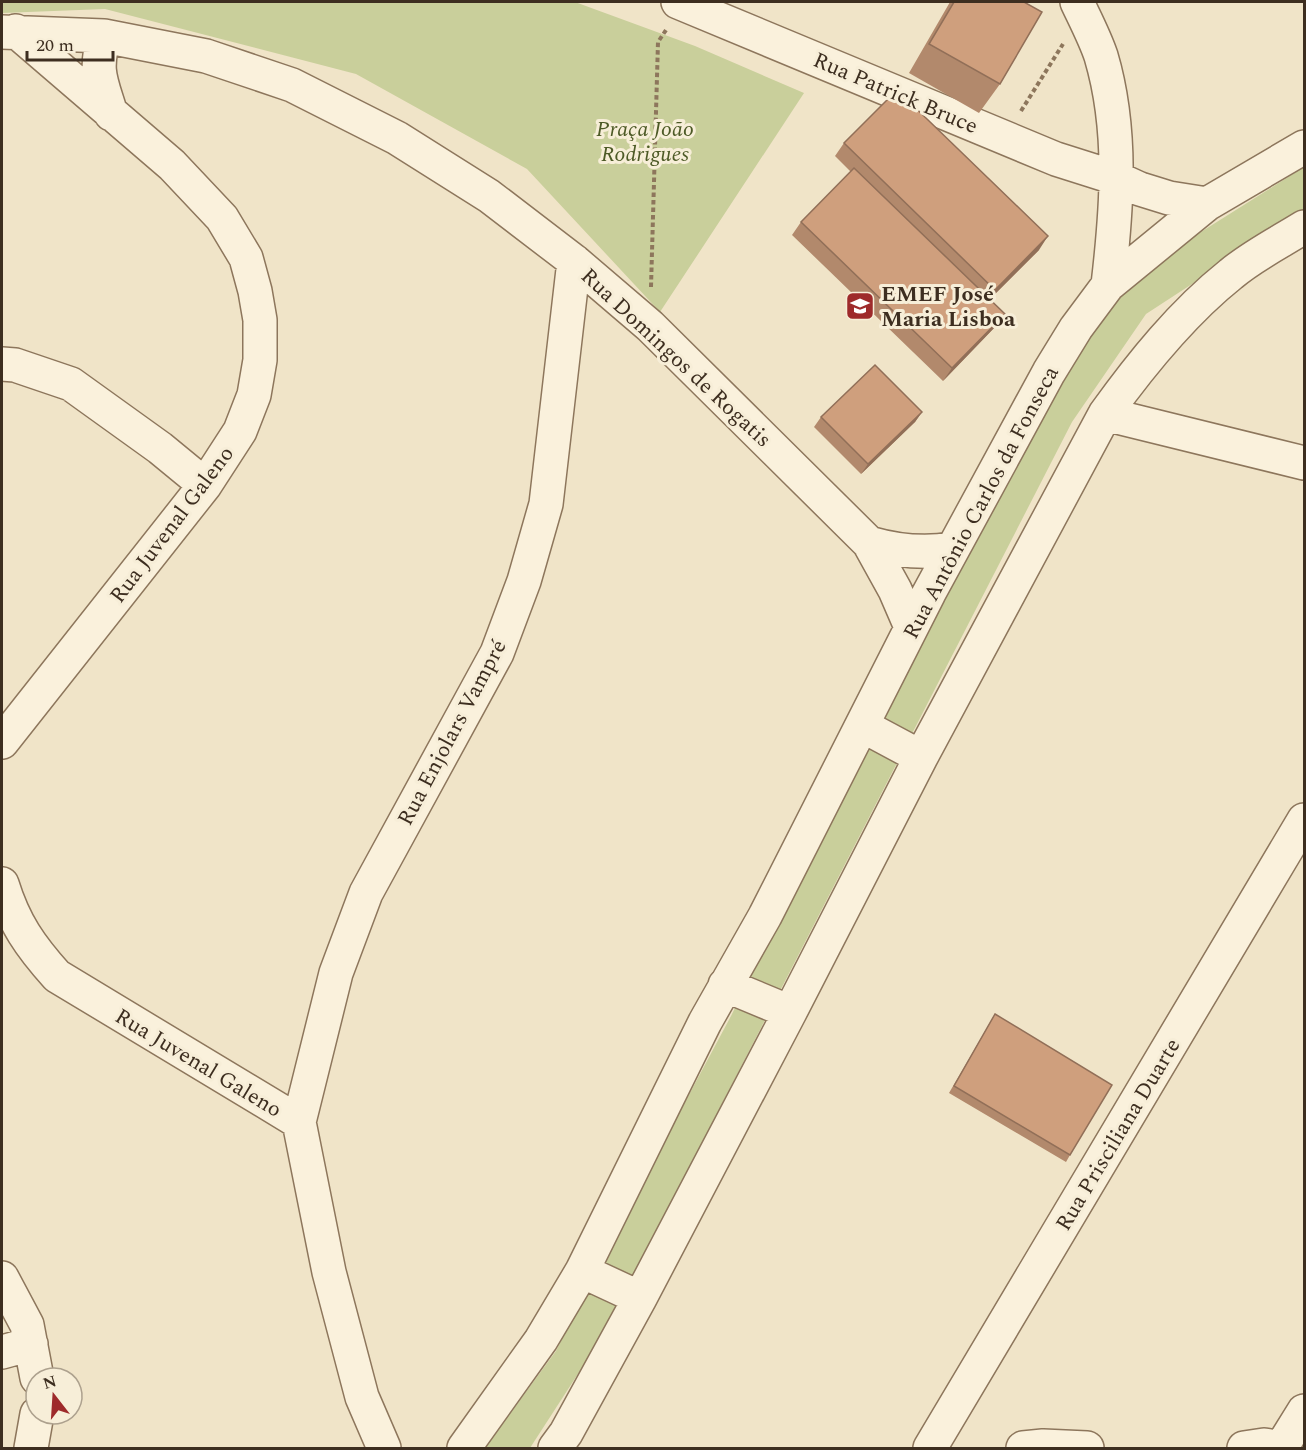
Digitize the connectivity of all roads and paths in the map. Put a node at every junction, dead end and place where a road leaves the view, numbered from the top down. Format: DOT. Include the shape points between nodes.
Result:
graph roads {
  1 [pos="680,3"];
  2 [pos="1079,7"];
  3 [pos="9,32"];
  4 [pos="105,36"];
  5 [pos="111,114"];
  6 [pos="1004,137"];
  7 [pos="1305,147"];
  8 [pos="1116,178"];
  9 [pos="1207,204"];
  10 [pos="1305,227"];
  11 [pos="574,261"];
  12 [pos="1108,285"];
  13 [pos="650,326"];
  14 [pos="2,364"];
  15 [pos="1105,414"];
  16 [pos="1305,463"];
  17 [pos="205,485"];
  18 [pos="869,543"];
  19 [pos="952,549"];
  20 [pos="911,627"];
  21 [pos="863,726"];
  22 [pos="2,742"];
  23 [pos="921,756"];
  24 [pos="1305,820"];
  25 [pos="2,884"];
  26 [pos="725,985"];
  27 [pos="790,1012"];
  28 [pos="299,1122"];
  29 [pos="582,1271"];
  30 [pos="2,1278"];
  31 [pos="640,1298"];
  32 [pos="16,1348"];
  33 [pos="29,1366"];
  34 [pos="1305,1411"];
  35 [pos="35,1426"];
  36 [pos="1282,1448"];
  37 [pos="31,1449"];
  38 [pos="384,1449"];
  39 [pos="464,1449"];
  40 [pos="555,1449"];
  41 [pos="930,1449"];
  42 [pos="1023,1449"];
  43 [pos="1087,1449"];
  44 [pos="1244,1449"];
  1 -- 6 [label="street, Rua Patrick Bruce"];
  1 -- 13 [label="path" via="658,42"];
  2 -- 6 [label="path"];
  2 -- 8 [label="street" via="1100,56 1114,118"];
  3 -- 4 [label="street, Rua Domingos de Rogatis"];
  3 -- 5 [label="street, Rua Juvenal Galeno"];
  4 -- 5 [label="street" via="98,70"];
  4 -- 11 [label="street, Rua Domingos de Rogatis" via="206,56 292,85 406,143 489,196"];
  5 -- 17 [label="street, Rua Juvenal Galeno" via="172,165 222,218 246,258 255,291 260,360 254,395 240,431"];
  6 -- 8 [label="street, Rua Patrick Bruce"];
  7 -- 9 [label="street, Rua Antônio Carlos da Fonseca"];
  8 -- 9 [label="street, Rua Patrick Bruce" via="1169,198"];
  8 -- 12 [label="street"];
  9 -- 12 [label="street, Rua Antônio Carlos da Fonseca"];
  10 -- 15 [label="street" via="1232,272 1135,372"];
  11 -- 13 [label="street, Rua Domingos de Rogatis"];
  11 -- 28 [label="street, Rua Enjolars Vampré" via="546,504 524,581 497,653 366,893 336,973"];
  12 -- 19 [label="street, Rua Antônio Carlos da Fonseca" via="1049,372"];
  13 -- 18 [label="street, Rua Domingos de Rogatis"];
  14 -- 17 [label="street" via="71,384"];
  15 -- 16 [label="street"];
  15 -- 23 [label="street"];
  17 -- 22 [label="street, Rua Juvenal Galeno"];
  18 -- 19 [label="street" via="924,552"];
  18 -- 20 [label="street, Rua Domingos de Rogatis"];
  19 -- 20 [label="street, Rua Antônio Carlos da Fonseca"];
  20 -- 21 [label="street, Rua Antônio Carlos da Fonseca"];
  21 -- 23 [label="street"];
  21 -- 26 [label="street, Rua Antônio Carlos da Fonseca"];
  23 -- 27 [label="street"];
  24 -- 41 [label="street, Rua Prisciliana Duarte"];
  25 -- 28 [label="street, Rua Juvenal Galeno" via="9,907 32,949 57,976"];
  26 -- 27 [label="street"];
  26 -- 29 [label="street, Rua Antônio Carlos da Fonseca"];
  27 -- 31 [label="street"];
  28 -- 38 [label="street, Rua Juvenal Galeno" via="329,1272 362,1397"];
  29 -- 31 [label="street"];
  29 -- 39 [label="street, Rua Antônio Carlos da Fonseca" via="541,1340"];
  30 -- 32 [label="street" via="27,1325"];
  31 -- 40 [label="street"];
  32 -- 33 [label="street"];
  34 -- 36 [label="street"];
  35 -- 37 [label="street"];
  36 -- 44 [label="street" via="1264,1445"];
  42 -- 43 [label="street"];
}
